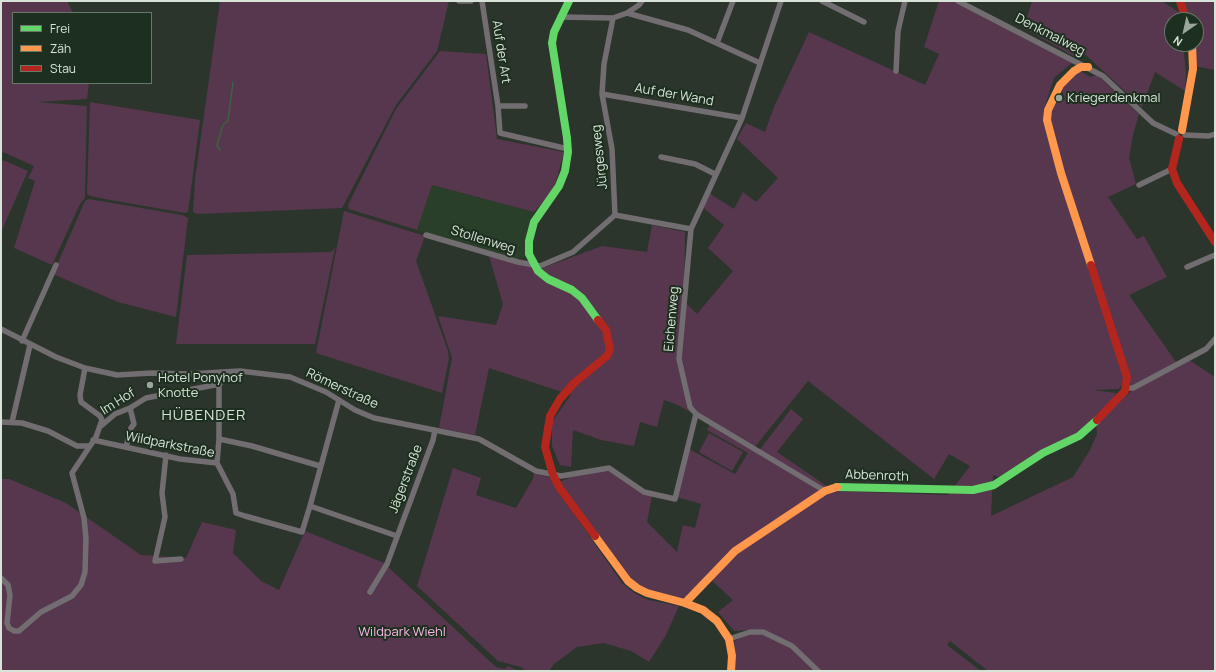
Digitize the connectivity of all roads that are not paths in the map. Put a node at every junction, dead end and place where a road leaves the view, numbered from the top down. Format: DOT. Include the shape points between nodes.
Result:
graph roads {
  1 [pos="459,1"];
  2 [pos="471,1"];
  3 [pos="482,1"];
  4 [pos="569,1"];
  5 [pos="642,1"];
  6 [pos="733,1"];
  7 [pos="781,1"];
  8 [pos="822,1"];
  9 [pos="905,1"];
  10 [pos="958,1"];
  11 [pos="1180,1"];
  12 [pos="1183,12"];
  13 [pos="627,13"];
  14 [pos="560,17"];
  15 [pos="613,18"];
  16 [pos="864,22"];
  17 [pos="717,43"];
  18 [pos="1192,52"];
  19 [pos="760,63"];
  20 [pos="1088,67"];
  21 [pos="896,71"];
  22 [pos="602,94"];
  23 [pos="498,106"];
  24 [pos="525,106"];
  25 [pos="742,118"];
  26 [pos="1215,134"];
  27 [pos="1181,135"];
  28 [pos="568,149"];
  29 [pos="661,158"];
  30 [pos="1172,169"];
  31 [pos="715,174"];
  32 [pos="1139,185"];
  33 [pos="615,215"];
  34 [pos="691,229"];
  35 [pos="426,235"];
  36 [pos="1215,242"];
  37 [pos="1215,255"];
  38 [pos="56,265"];
  39 [pos="534,265"];
  40 [pos="1187,267"];
  41 [pos="1,329"];
  42 [pos="1215,339"];
  43 [pos="22,341"];
  44 [pos="30,345"];
  45 [pos="85,368"];
  46 [pos="219,373"];
  47 [pos="220,384"];
  48 [pos="1126,388"];
  49 [pos="339,400"];
  50 [pos="130,408"];
  51 [pos="696,414"];
  52 [pos="1,422"];
  53 [pos="12,422"];
  54 [pos="100,427"];
  55 [pos="435,430"];
  56 [pos="219,439"];
  57 [pos="93,440"];
  58 [pos="88,446"];
  59 [pos="126,447"];
  60 [pos="166,455"];
  61 [pos="217,463"];
  62 [pos="320,466"];
  63 [pos="553,476"];
  64 [pos="825,491"];
  65 [pos="310,506"];
  66 [pos="397,536"];
  67 [pos="181,559"];
  68 [pos="1,578"];
  69 [pos="370,592"];
  70 [pos="685,603"];
  71 [pos="729,639"];
  72 [pos="731,671"];
  73 [pos="818,671"];
  1 -- 2 [label="street"];
  3 -- 23 [label="street, Auf der Art"];
  4 -- 14 [label="street"];
  5 -- 13 [label="street"];
  6 -- 17 [label="street"];
  7 -- 19 [label="street, Eichenweg"];
  8 -- 16 [label="street"];
  9 -- 21 [label="street" via="898,31"];
  10 -- 20 [label="street, Denkmalweg"];
  11 -- 12 [label="street"];
  13 -- 15 [label="street"];
  13 -- 17 [label="street" via="688,30"];
  14 -- 15 [label="street"];
  14 -- 28 [label="street" via="552,43"];
  15 -- 22 [label="street, Jürgesweg" via="604,64"];
  17 -- 19 [label="street"];
  18 -- 27 [label="street" via="1193,69"];
  19 -- 25 [label="street, Eichenweg"];
  20 -- 27 [label="street, Denkmalweg" via="1103,76 1152,123"];
  20 -- 48 [label="street" via="1074,71 1060,85 1048,110 1047,120 1061,173 1127,377"];
  22 -- 25 [label="street, Auf der Wand"];
  22 -- 33 [label="street, Jürgesweg" via="612,149"];
  23 -- 24 [label="street"];
  23 -- 28 [label="street, Auf der Art" via="500,133"];
  25 -- 31 [label="street, Eichenweg"];
  26 -- 27 [label="street"];
  27 -- 30 [label="street"];
  28 -- 39 [label="street" via="565,171 559,186 539,213 531,231 529,254"];
  29 -- 31 [label="street" via="695,164"];
  30 -- 32 [label="street"];
  30 -- 36 [label="street" via="1177,183"];
  31 -- 34 [label="street, Eichenweg"];
  33 -- 34 [label="street"];
  33 -- 39 [label="street" via="573,252 540,266"];
  34 -- 51 [label="street, Eichenweg" via="679,359 690,407"];
  35 -- 39 [label="street, Stollenweg"];
  37 -- 40 [label="street"];
  38 -- 43 [label="street"];
  39 -- 63 [label="street" via="548,279 572,290 582,298 606,330 610,349 600,363 566,391 550,416 545,447"];
  41 -- 43 [label="street, Römerstraße"];
  42 -- 48 [label="street" via="1206,349 1132,388"];
  43 -- 44 [label="street, Römerstraße"];
  44 -- 45 [label="street, Römerstraße"];
  44 -- 53 [label="street"];
  45 -- 46 [label="street, Römerstraße" via="117,375"];
  45 -- 54 [label="street" via="81,402 100,416"];
  46 -- 47 [label="street"];
  46 -- 49 [label="street, Römerstraße" via="240,371 290,378 309,384"];
  47 -- 50 [label="street, Im Hof" via="146,398"];
  47 -- 56 [label="street"];
  48 -- 64 [label="street, Abbenroth" via="1116,402 1070,442 1043,453 994,485 973,490 838,487"];
  49 -- 55 [label="street, Römerstraße" via="374,418"];
  49 -- 62 [label="street"];
  50 -- 54 [label="street, Im Hof" via="115,414"];
  50 -- 59 [label="street" via="134,424 130,428"];
  51 -- 63 [label="street" via="675,499 644,492 609,468"];
  51 -- 64 [label="street"];
  52 -- 53 [label="street"];
  53 -- 58 [label="street" via="48,432 77,446"];
  54 -- 57 [label="street"];
  55 -- 63 [label="street, Römerstraße" via="479,439 525,466"];
  55 -- 66 [label="street, Jägerstraße"];
  56 -- 61 [label="street"];
  56 -- 62 [label="street"];
  57 -- 58 [label="street"];
  57 -- 59 [label="street, Wildparkstraße"];
  58 -- 68 [label="street" via="72,473 84,518 86,538 86,572 82,585 72,596 40,612 19,631 14,631 8,628 7,623 10,595 8,585"];
  59 -- 60 [label="street, Wildparkstraße"];
  60 -- 61 [label="street, Wildparkstraße"];
  60 -- 67 [label="street" via="162,493 165,517 155,562"];
  61 -- 65 [label="street, Wildparkstraße" via="233,494 236,513 302,532"];
  62 -- 65 [label="street"];
  63 -- 70 [label="street" via="574,509 628,581 647,593"];
  64 -- 70 [label="street, Abbenroth" via="735,551"];
  65 -- 66 [label="street"];
  66 -- 69 [label="street, Jägerstraße" via="387,564"];
  70 -- 71 [label="street" via="703,610 717,621"];
  71 -- 72 [label="street"];
  71 -- 73 [label="street" via="750,632 763,632 792,646"];
}
